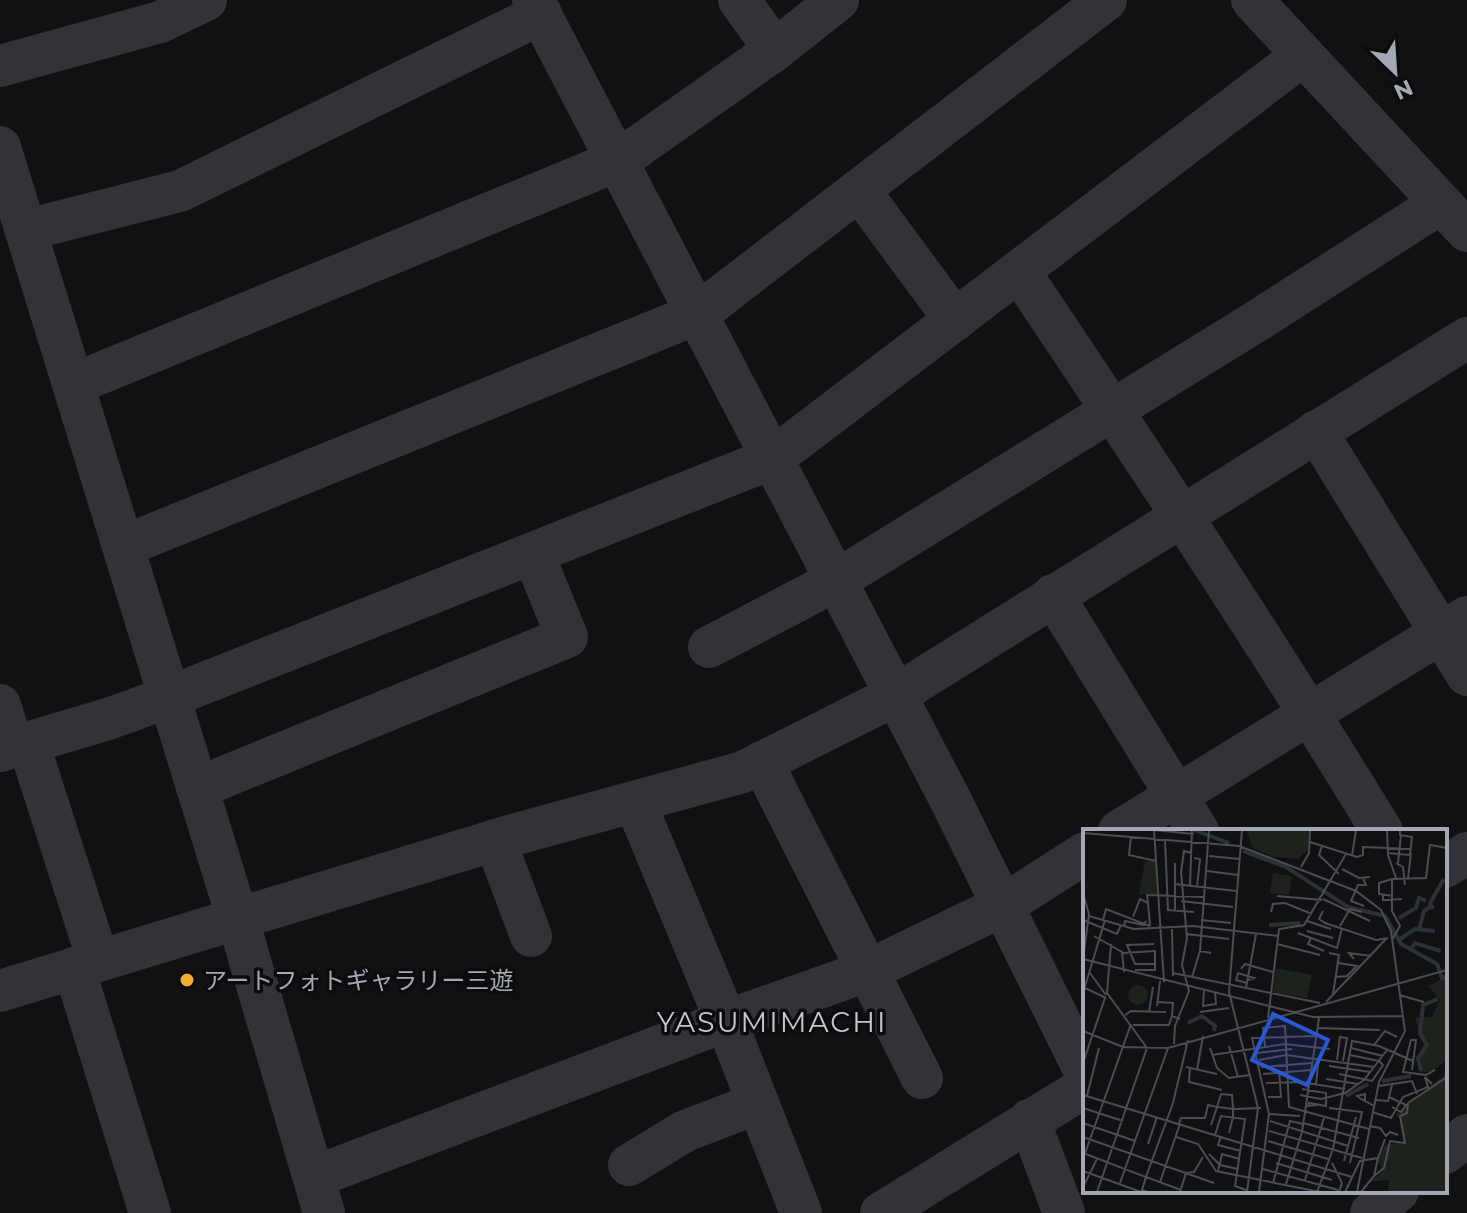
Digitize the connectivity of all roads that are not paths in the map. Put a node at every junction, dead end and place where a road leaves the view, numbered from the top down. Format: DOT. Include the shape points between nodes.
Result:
graph roads {
  1 [pos="206,0"];
  2 [pos="739,0"];
  3 [pos="838,0"];
  4 [pos="1106,0"];
  5 [pos="1252,0"];
  6 [pos="537,7"];
  7 [pos="775,50"];
  8 [pos="1303,55"];
  9 [pos="0,66"];
  10 [pos="0,147"];
  11 [pos="619,160"];
  12 [pos="859,190"];
  13 [pos="1454,217"];
  14 [pos="26,230"];
  15 [pos="1019,271"];
  16 [pos="699,313"];
  17 [pos="955,320"];
  18 [pos="1467,338"];
  19 [pos="74,384"];
  20 [pos="1112,409"];
  21 [pos="1316,431"];
  22 [pos="773,458"];
  23 [pos="1182,514"];
  24 [pos="124,546"];
  25 [pos="533,553"];
  26 [pos="837,580"];
  27 [pos="1053,595"];
  28 [pos="1454,625"];
  29 [pos="709,647"];
  30 [pos="1467,675"];
  31 [pos="896,695"];
  32 [pos="169,697"];
  33 [pos="0,705"];
  34 [pos="1310,713"];
  35 [pos="14,746"];
  36 [pos="762,762"];
  37 [pos="197,788"];
  38 [pos="1177,795"];
  39 [pos="635,802"];
  40 [pos="1122,829"];
  41 [pos="1197,829"];
  42 [pos="1381,829"];
  43 [pos="495,840"];
  44 [pos="1467,853"];
  45 [pos="1083,854"];
  46 [pos="1447,866"];
  47 [pos="1004,905"];
  48 [pos="238,920"];
  49 [pos="531,936"];
  50 [pos="86,964"];
  51 [pos="867,971"];
  52 [pos="0,991"];
  53 [pos="726,1021"];
  54 [pos="1083,1068"];
  55 [pos="922,1078"];
  56 [pos="1083,1088"];
  57 [pos="758,1103"];
  58 [pos="1029,1120"];
  59 [pos="1467,1135"];
  60 [pos="1447,1151"];
  61 [pos="629,1165"];
  62 [pos="1396,1193"];
  63 [pos="314,1202"];
  64 [pos="150,1213"];
  65 [pos="801,1213"];
  66 [pos="881,1213"];
  67 [pos="1064,1213"];
  68 [pos="1371,1213"];
  1 -- 9 [label="street" via="160,22"];
  2 -- 7 [label="street"];
  3 -- 7 [label="street"];
  4 -- 12 [label="street"];
  5 -- 8 [label="street"];
  6 -- 11 [label="street"];
  6 -- 14 [label="street" via="180,191"];
  7 -- 11 [label="street"];
  8 -- 13 [label="street"];
  8 -- 15 [label="street"];
  10 -- 14 [label="street"];
  11 -- 16 [label="street"];
  11 -- 19 [label="street"];
  12 -- 16 [label="street"];
  12 -- 17 [label="street"];
  13 -- 20 [label="street" via="1252,324"];
  14 -- 19 [label="street"];
  15 -- 17 [label="street"];
  15 -- 20 [label="street"];
  16 -- 22 [label="street"];
  16 -- 24 [label="street"];
  17 -- 22 [label="street"];
  18 -- 21 [label="street"];
  19 -- 24 [label="street"];
  20 -- 23 [label="street"];
  20 -- 26 [label="street"];
  21 -- 23 [label="street"];
  21 -- 28 [label="street"];
  22 -- 25 [label="street"];
  22 -- 26 [label="street"];
  23 -- 27 [label="street"];
  23 -- 34 [label="street"];
  24 -- 32 [label="street"];
  25 -- 32 [label="street"];
  25 -- 37 [label="street" via="567,637"];
  26 -- 29 [label="street"];
  26 -- 31 [label="street"];
  27 -- 31 [label="street"];
  27 -- 38 [label="street"];
  28 -- 30 [label="street"];
  28 -- 34 [label="street"];
  31 -- 36 [label="street"];
  31 -- 47 [label="street"];
  32 -- 35 [label="street"];
  32 -- 37 [label="street"];
  33 -- 35 [label="street"];
  34 -- 38 [label="street"];
  34 -- 42 [label="street"];
  35 -- 50 [label="street"];
  36 -- 39 [label="street"];
  36 -- 51 [label="street"];
  37 -- 48 [label="street"];
  38 -- 40 [label="street"];
  38 -- 41 [label="street"];
  39 -- 43 [label="street"];
  39 -- 53 [label="street"];
  43 -- 48 [label="street"];
  43 -- 49 [label="street"];
  44 -- 46 [label="street"];
  45 -- 47 [label="street"];
  47 -- 51 [label="street"];
  47 -- 54 [label="street"];
  48 -- 50 [label="street"];
  48 -- 63 [label="street"];
  50 -- 52 [label="street"];
  50 -- 64 [label="street"];
  51 -- 53 [label="street"];
  51 -- 55 [label="street"];
  53 -- 57 [label="street"];
  53 -- 63 [label="street"];
  56 -- 58 [label="street"];
  57 -- 61 [label="street" via="685,1131"];
  57 -- 65 [label="street"];
  58 -- 66 [label="street"];
  58 -- 67 [label="street"];
  59 -- 60 [label="street"];
  62 -- 68 [label="street"];
}
